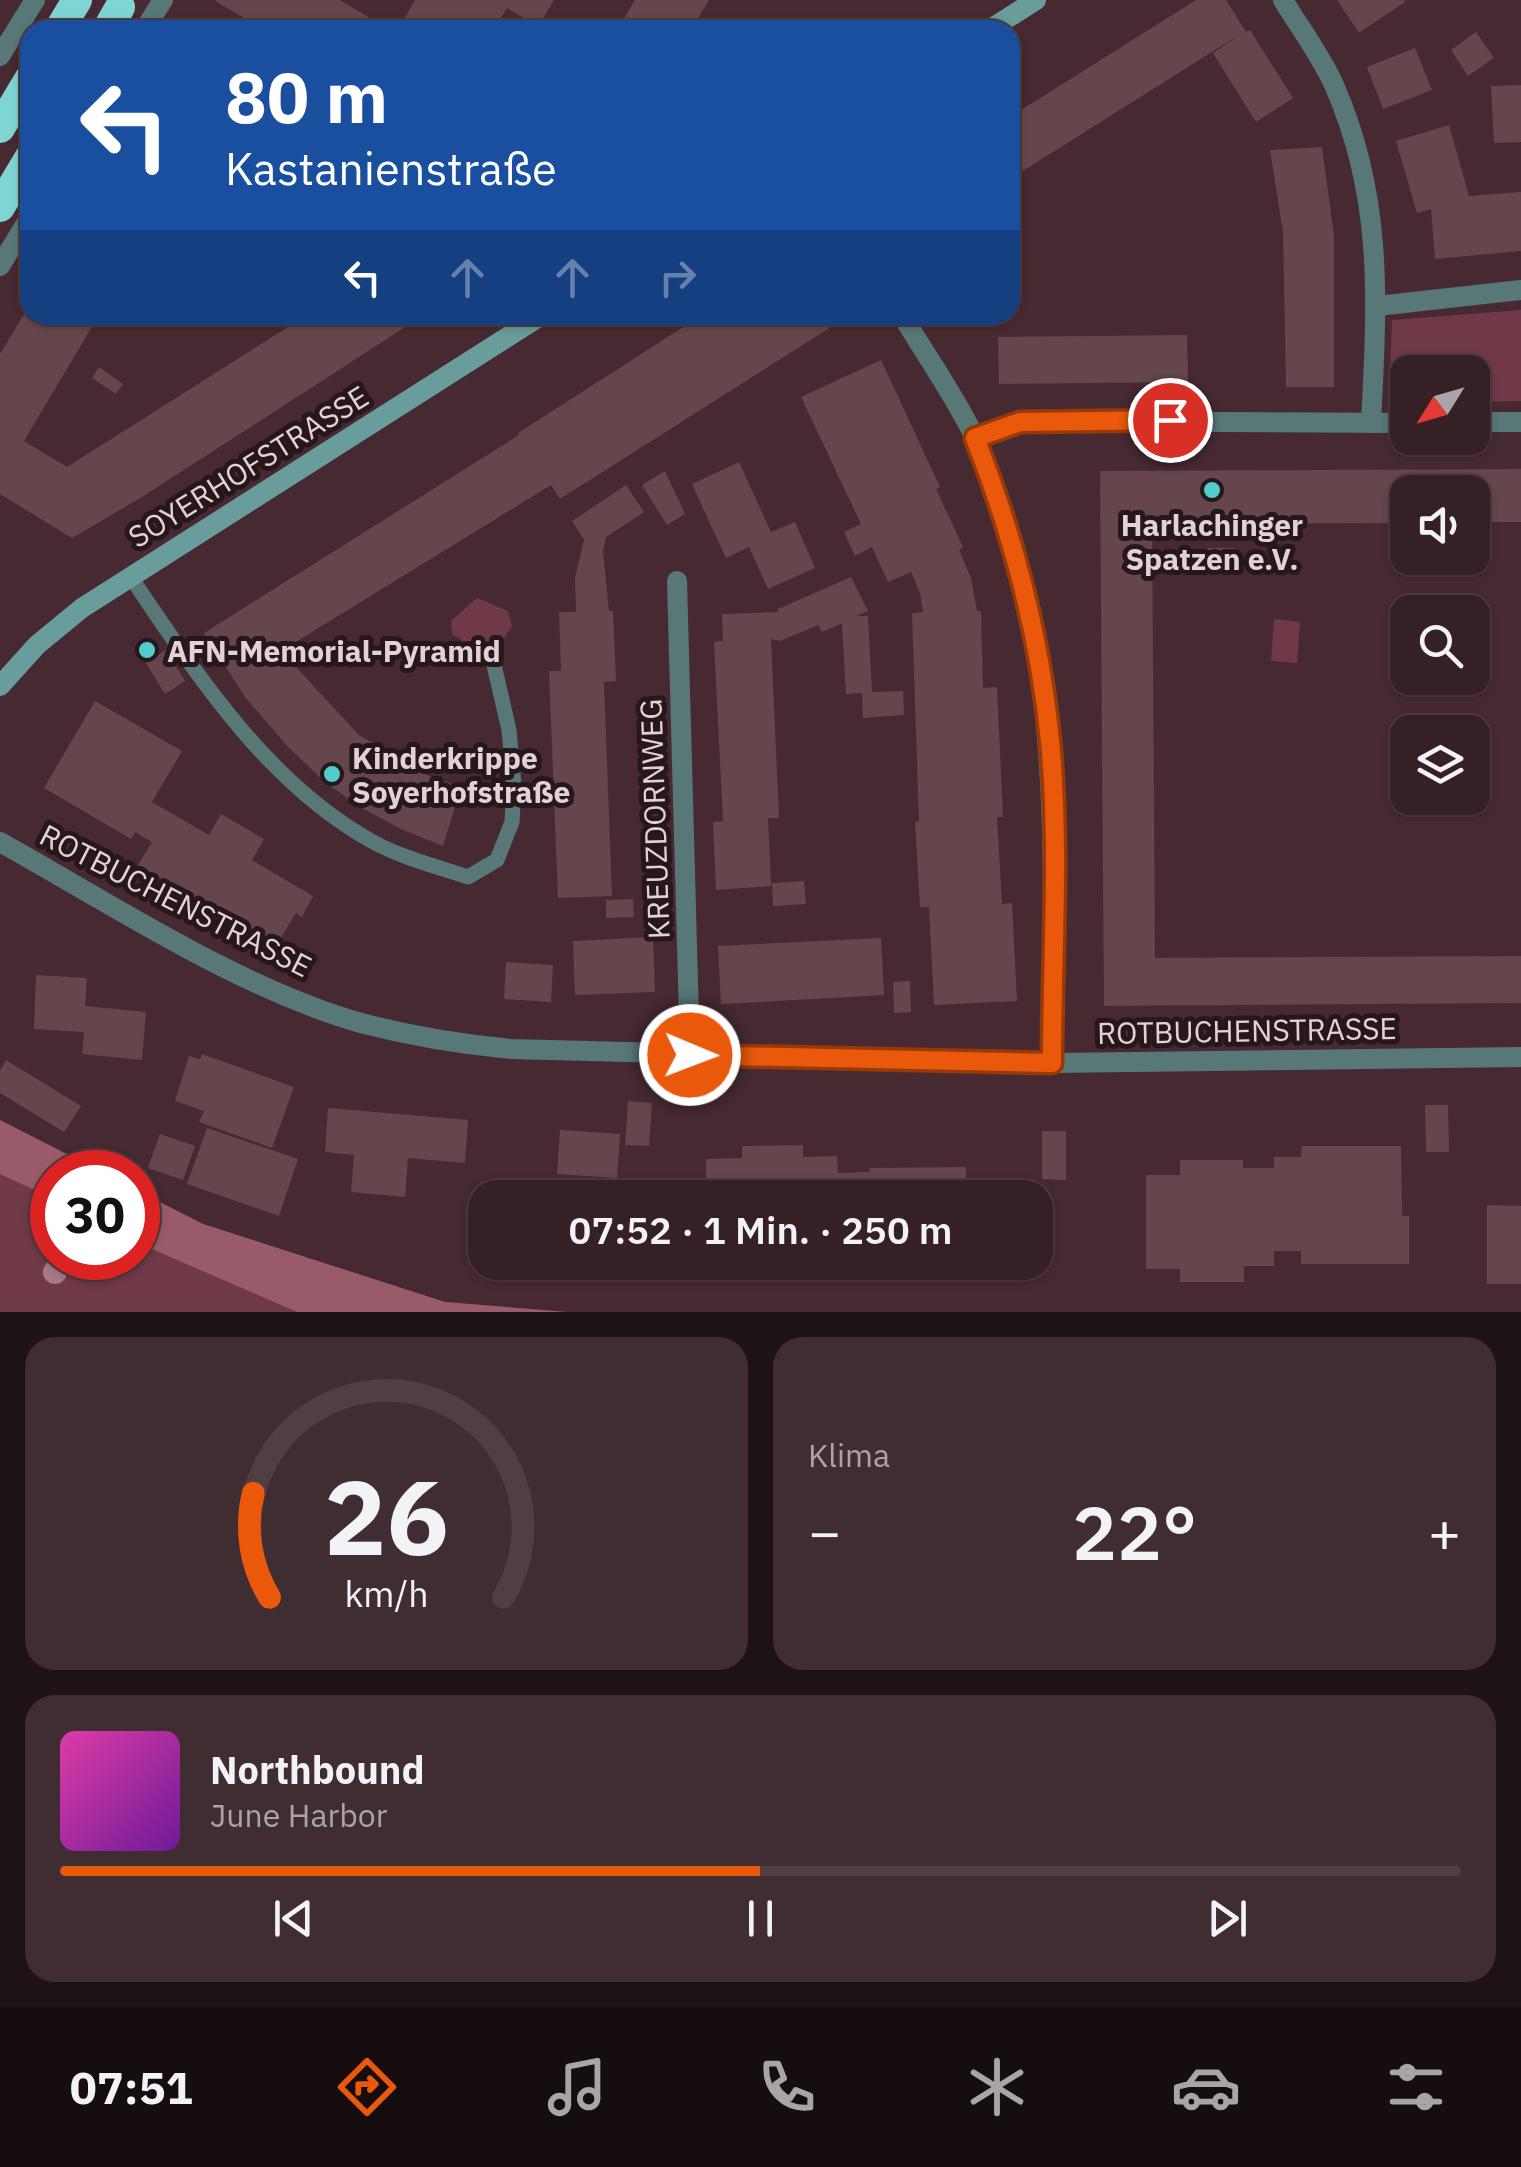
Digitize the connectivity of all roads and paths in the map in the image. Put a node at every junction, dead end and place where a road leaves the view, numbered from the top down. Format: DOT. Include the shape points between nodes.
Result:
graph roads {
  1 [pos="1036,0"];
  2 [pos="1283,0"];
  3 [pos="1005,20"];
  4 [pos="20,24"];
  5 [pos="0,56"];
  6 [pos="20,95"];
  7 [pos="0,128"];
  8 [pos="20,174"];
  9 [pos="0,207"];
  10 [pos="20,233"];
  11 [pos="0,266"];
  12 [pos="1521,290"];
  13 [pos="1376,306"];
  14 [pos="526,325"];
  15 [pos="908,325"];
  16 [pos="1371,422"];
  17 [pos="1390,422"];
  18 [pos="1490,422"];
  19 [pos="1521,422"];
  20 [pos="975,438"];
  21 [pos="130,576"];
  22 [pos="677,581"];
  23 [pos="494,665"];
  24 [pos="0,686"];
  25 [pos="0,842"];
  26 [pos="690,1055"];
  27 [pos="1521,1057"];
  28 [pos="1052,1063"];
  1 -- 3 [label="main road"];
  2 -- 13 [label="street" via="1350,125 1370,200"];
  4 -- 5 [label="street"];
  6 -- 7 [label="highway"];
  8 -- 9 [label="highway"];
  10 -- 11 [label="street"];
  12 -- 13 [label="street"];
  13 -- 16 [label="street"];
  14 -- 21 [label="main road, SOYERHOFSTRASSE"];
  15 -- 20 [label="street"];
  16 -- 17 [label="street"];
  16 -- 20 [label="street" via="1020,422"];
  18 -- 19 [label="street"];
  20 -- 28 [label="street" via="1021,575 1050,742"];
  21 -- 23 [label="lane" via="248,739 314,803 376,844 468,877 496,860 512,822 508,730"];
  21 -- 24 [label="main road, SOYERHOFSTRASSE" via="54,630"];
  22 -- 26 [label="street, KREUZDORNWEG"];
  25 -- 26 [label="street, ROTBUCHENSTRASSE" via="228,968 358,1022 492,1047"];
  26 -- 28 [label="street, ROTBUCHENSTRASSE"];
  27 -- 28 [label="street, ROTBUCHENSTRASSE"];
}
